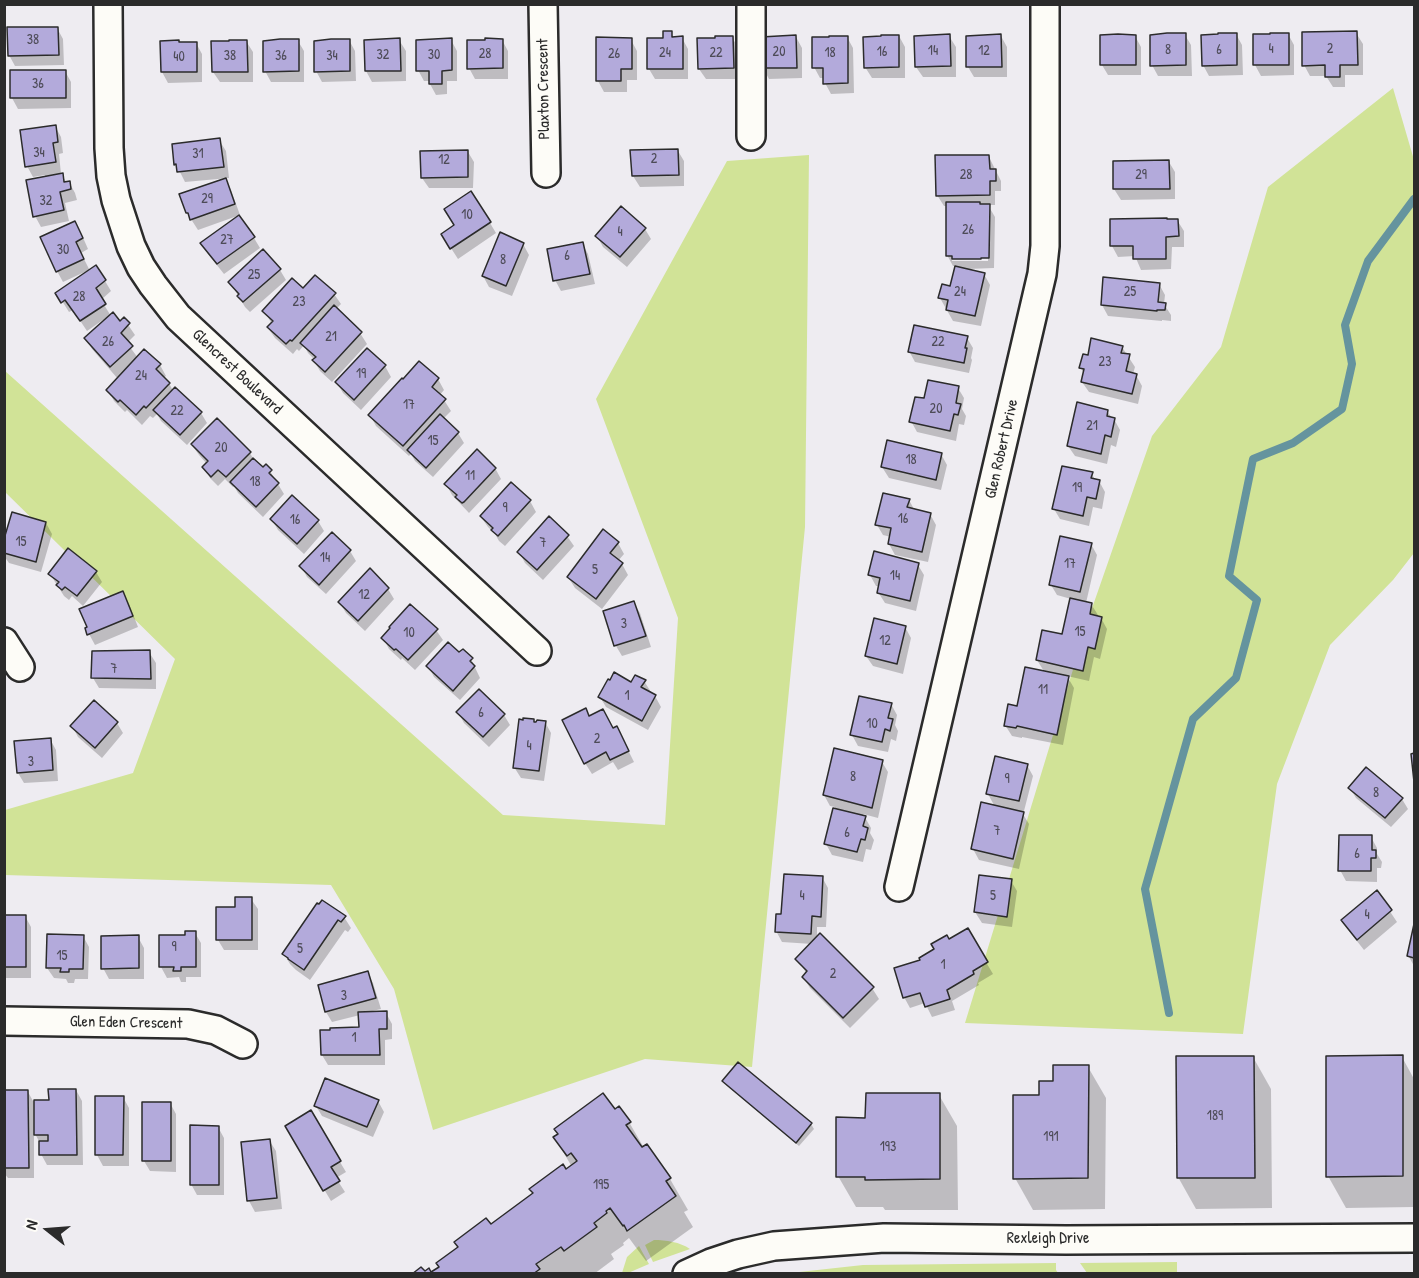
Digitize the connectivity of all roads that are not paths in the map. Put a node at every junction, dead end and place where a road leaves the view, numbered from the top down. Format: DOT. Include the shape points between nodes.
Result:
graph roads {
  1 [pos="108,4"];
  2 [pos="543,4"];
  3 [pos="751,4"];
  4 [pos="1046,4"];
  5 [pos="751,136"];
  6 [pos="546,173"];
  7 [pos="4,642"];
  8 [pos="537,651"];
  9 [pos="20,667"];
  10 [pos="899,887"];
  11 [pos="4,1021"];
  12 [pos="243,1044"];
  13 [pos="1414,1238"];
  14 [pos="687,1274"];
  1 -- 8 [label="street, Glencrest Boulevard" via="111,176 122,221 141,267 178,316"];
  2 -- 6 [label="street, Plaxton Crescent"];
  3 -- 5 [label="street"];
  4 -- 10 [label="street, Glen Robert Drive" via="1042,274"];
  7 -- 9 [label="street"];
  11 -- 12 [label="street, Glen Eden Crescent" via="188,1024 216,1030"];
  13 -- 14 [label="street, Rexleigh Drive" via="884,1238 774,1246 738,1254"];
}
